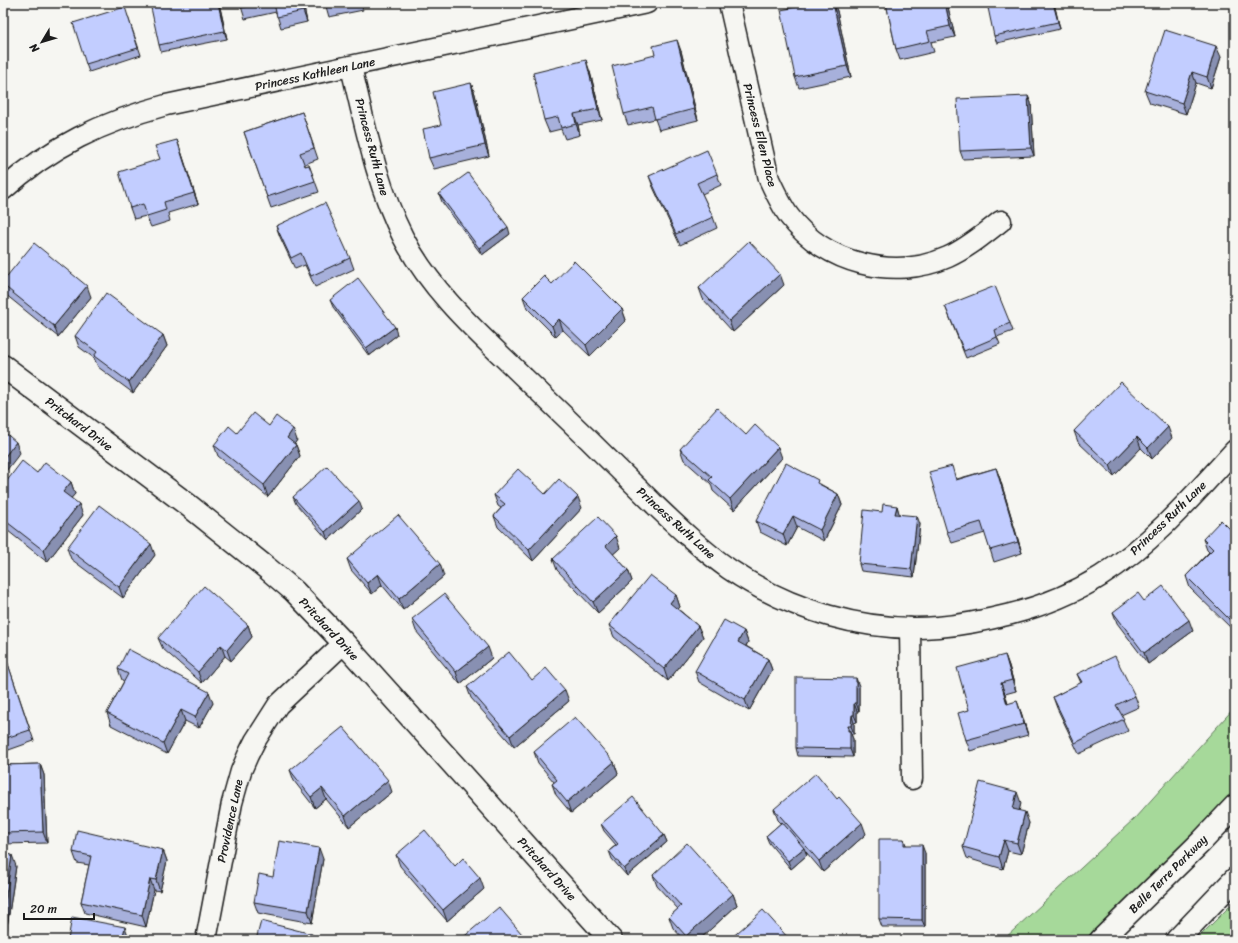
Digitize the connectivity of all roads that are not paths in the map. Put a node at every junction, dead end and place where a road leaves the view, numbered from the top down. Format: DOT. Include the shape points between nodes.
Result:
graph roads {
  1 [pos="647,3"];
  2 [pos="729,3"];
  3 [pos="351,67"];
  4 [pos="3,190"];
  5 [pos="1001,221"];
  6 [pos="3,366"];
  7 [pos="1235,450"];
  8 [pos="910,628"];
  9 [pos="344,643"];
  10 [pos="912,779"];
  11 [pos="1235,806"];
  12 [pos="1235,880"];
  13 [pos="206,940"];
  14 [pos="611,940"];
  15 [pos="1101,940"];
  16 [pos="1177,940"];
  1 -- 3 [label="street, Princess Kathleen Lane"];
  2 -- 5 [label="street, Princess Ellen Place" via="769,179 790,216 810,238 824,248 856,262 872,266 905,267 949,257"];
  3 -- 4 [label="street, Princess Kathleen Lane" via="166,106 117,120 79,136 45,156"];
  3 -- 8 [label="street, Princess Ruth Lane" via="376,168 388,204 404,239 430,277 482,337 688,537 727,568 766,591 808,609 856,622"];
  6 -- 9 [label="street, Pritchard Drive" via="188,505 268,569 294,591"];
  7 -- 8 [label="street, Princess Ruth Lane" via="1149,539 1089,583 1037,606 994,618 937,628"];
  8 -- 10 [label="street"];
  9 -- 13 [label="street, Providence Lane" via="278,705 248,755 232,802"];
  9 -- 14 [label="street, Pritchard Drive"];
  11 -- 15 [label="street, Belle Terre Parkway"];
  12 -- 16 [label="street"];
}
